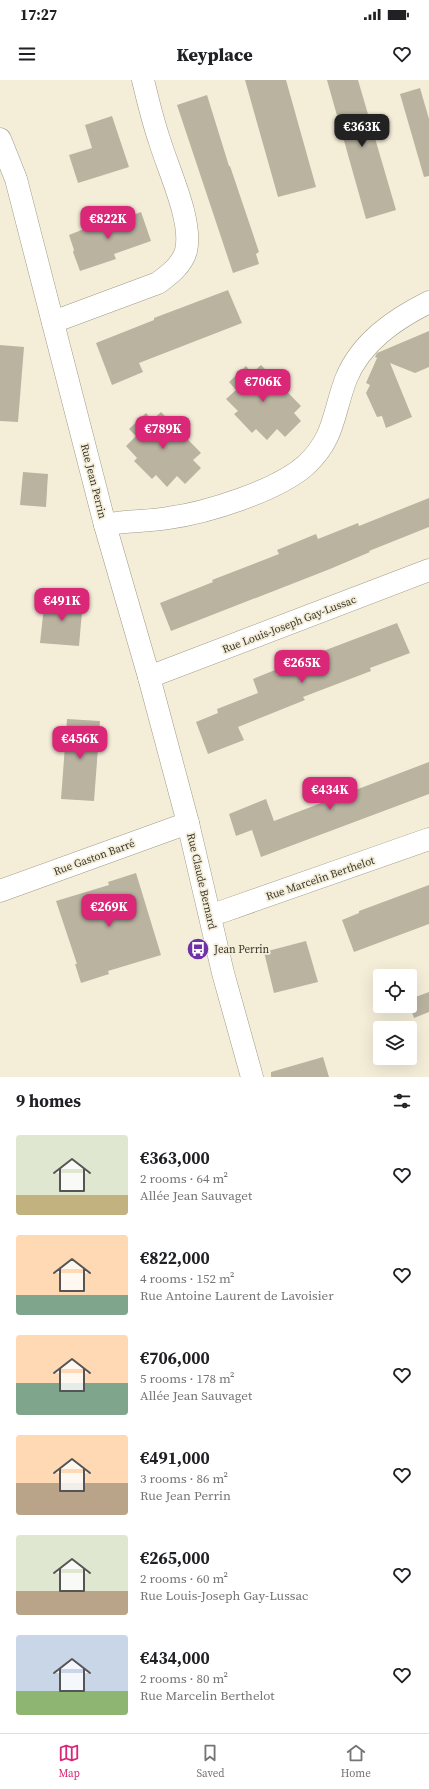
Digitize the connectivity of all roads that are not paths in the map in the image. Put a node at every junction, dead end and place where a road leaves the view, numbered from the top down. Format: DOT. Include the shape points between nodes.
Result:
graph roads {
  1 [pos="143,80"];
  2 [pos="0,139"];
  3 [pos="429,302"];
  4 [pos="53,322"];
  5 [pos="105,525"];
  6 [pos="429,570"];
  7 [pos="149,677"];
  8 [pos="188,824"];
  9 [pos="429,839"];
  10 [pos="0,890"];
  11 [pos="210,915"];
  12 [pos="252,1077"];
  1 -- 4 [label="street" via="160,142 182,206 187,231 186,251 180,263 158,283"];
  2 -- 4 [label="street, Rue Jean Perrin" via="16,180"];
  3 -- 5 [label="street" via="393,322 370,342 356,359 346,379 328,438 318,453 292,475 257,493 191,514"];
  4 -- 5 [label="street, Rue Jean Perrin"];
  5 -- 7 [label="street, Rue Jean Perrin"];
  6 -- 7 [label="street, Rue Louis-Joseph Gay-Lussac"];
  7 -- 8 [label="street, Rue Jean Perrin"];
  8 -- 10 [label="street, Rue Gaston Barré"];
  8 -- 11 [label="street, Rue Claude Bernard"];
  9 -- 11 [label="street, Rue Marcelin Berthelot"];
  11 -- 12 [label="street, Rue Claude Bernard"];
}
